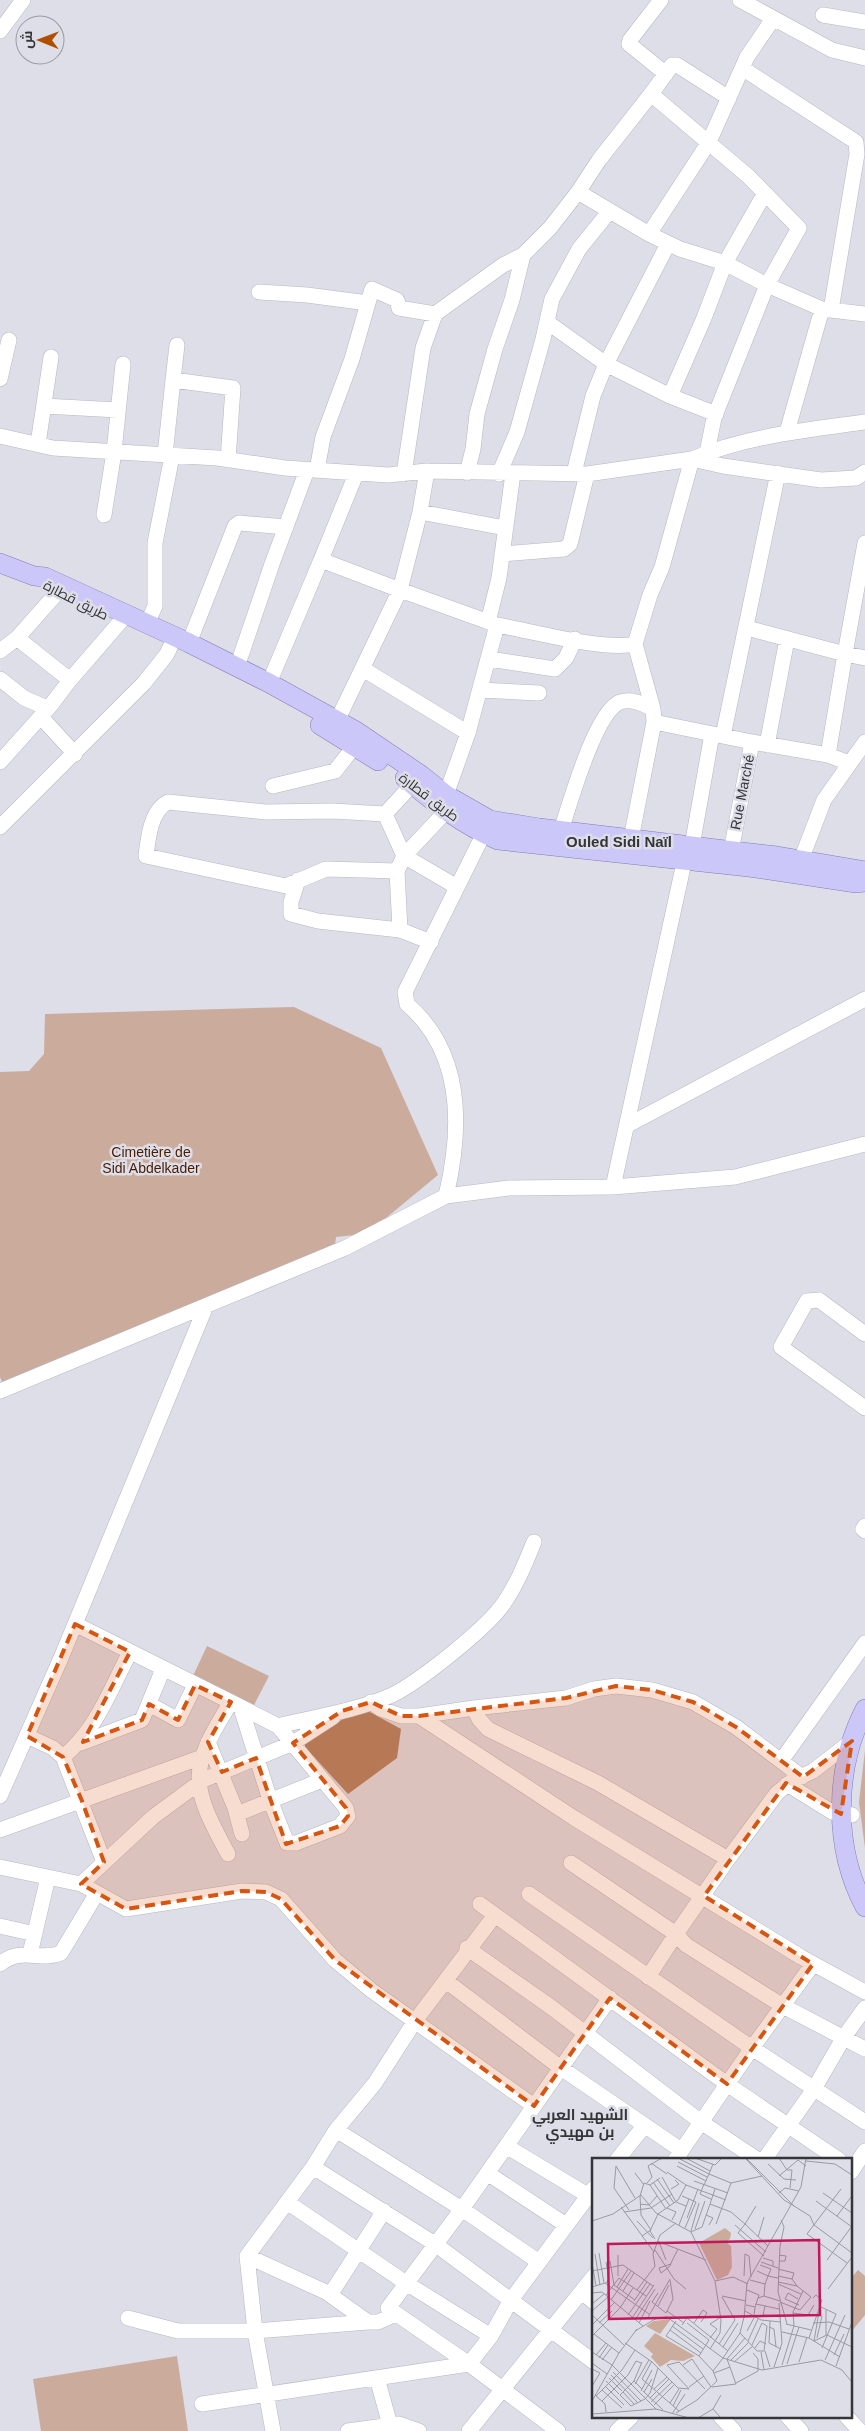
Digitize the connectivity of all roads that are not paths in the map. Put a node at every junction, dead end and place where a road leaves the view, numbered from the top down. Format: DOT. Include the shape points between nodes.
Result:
graph roads {
  1 [pos="23,0"];
  2 [pos="661,0"];
  3 [pos="740,0"];
  4 [pos="762,6"];
  5 [pos="823,15"];
  6 [pos="773,18"];
  7 [pos="865,22"];
  8 [pos="0,31"];
  9 [pos="865,58"];
  10 [pos="742,68"];
  11 [pos="666,74"];
  12 [pos="651,94"];
  13 [pos="729,98"];
  14 [pos="709,142"];
  15 [pos="578,192"];
  16 [pos="765,194"];
  17 [pos="609,212"];
  18 [pos="648,234"];
  19 [pos="668,244"];
  20 [pos="523,255"];
  21 [pos="725,263"];
  22 [pos="766,286"];
  23 [pos="259,292"];
  24 [pos="368,304"];
  25 [pos="827,310"];
  26 [pos="435,314"];
  27 [pos="865,314"];
  28 [pos="547,322"];
  29 [pos="9,340"];
  30 [pos="177,345"];
  31 [pos="51,357"];
  32 [pos="123,364"];
  33 [pos="606,364"];
  34 [pos="0,379"];
  35 [pos="173,380"];
  36 [pos="670,396"];
  37 [pos="44,406"];
  38 [pos="118,410"];
  39 [pos="716,414"];
  40 [pos="865,422"];
  41 [pos="786,432"];
  42 [pos="0,436"];
  43 [pos="38,444"];
  44 [pos="114,452"];
  45 [pos="707,453"];
  46 [pos="169,456"];
  47 [pos="692,459"];
  48 [pos="228,460"];
  49 [pos="312,470"];
  50 [pos="427,471"];
  51 [pos="865,472"];
  52 [pos="467,473"];
  53 [pos="581,473"];
  54 [pos="778,473"];
  55 [pos="356,474"];
  56 [pos="404,474"];
  57 [pos="506,474"];
  58 [pos="420,512"];
  59 [pos="104,515"];
  60 [pos="286,526"];
  61 [pos="505,528"];
  62 [pos="865,543"];
  63 [pos="502,554"];
  64 [pos="322,560"];
  65 [pos="0,563"];
  66 [pos="58,588"];
  67 [pos="400,590"];
  68 [pos="124,618"];
  69 [pos="147,624"];
  70 [pos="492,624"];
  71 [pos="747,628"];
  72 [pos="17,638"];
  73 [pos="575,639"];
  74 [pos="787,639"];
  75 [pos="178,642"];
  76 [pos="635,644"];
  77 [pos="0,651"];
  78 [pos="845,654"];
  79 [pos="865,658"];
  80 [pos="489,659"];
  81 [pos="237,667"];
  82 [pos="363,669"];
  83 [pos="0,679"];
  84 [pos="70,680"];
  85 [pos="269,683"];
  86 [pos="480,690"];
  87 [pos="539,693"];
  88 [pos="44,712"];
  89 [pos="653,716"];
  90 [pos="337,721"];
  91 [pos="468,733"];
  92 [pos="718,735"];
  93 [pos="354,738"];
  94 [pos="760,744"];
  95 [pos="859,752"];
  96 [pos="75,754"];
  97 [pos="828,754"];
  98 [pos="0,762"];
  99 [pos="417,780"];
  100 [pos="272,786"];
  101 [pos="449,802"];
  102 [pos="385,814"];
  103 [pos="0,827"];
  104 [pos="487,827"];
  105 [pos="561,830"];
  106 [pos="630,840"];
  107 [pos="688,851"];
  108 [pos="731,851"];
  109 [pos="404,856"];
  110 [pos="801,860"];
  111 [pos="397,871"];
  112 [pos="865,871"];
  113 [pos="298,880"];
  114 [pos="865,882"];
  115 [pos="457,887"];
  116 [pos="400,930"];
  117 [pos="431,942"];
  118 [pos="865,999"];
  119 [pos="628,1125"];
  120 [pos="863,1148"];
  121 [pos="613,1187"];
  122 [pos="446,1196"];
  123 [pos="206,1306"];
  124 [pos="865,1334"];
  125 [pos="0,1391"];
  126 [pos="865,1408"];
  127 [pos="865,1526"];
  128 [pos="865,1531"];
  129 [pos="534,1542"];
  130 [pos="75,1624"];
  131 [pos="865,1643"];
  132 [pos="130,1652"];
  133 [pos="163,1669"];
  134 [pos="195,1685"];
  135 [pos="371,1702"];
  136 [pos="149,1704"];
  137 [pos="236,1705"];
  138 [pos="474,1708"];
  139 [pos="865,1709"];
  140 [pos="342,1711"];
  141 [pos="419,1716"];
  142 [pos="278,1726"];
  143 [pos="27,1736"];
  144 [pos="858,1738"];
  145 [pos="208,1742"];
  146 [pos="78,1744"];
  147 [pos="293,1744"];
  148 [pos="63,1757"];
  149 [pos="202,1758"];
  150 [pos="256,1758"];
  151 [pos="781,1760"];
  152 [pos="222,1772"];
  153 [pos="802,1777"];
  154 [pos="322,1780"];
  155 [pos="198,1783"];
  156 [pos="787,1784"];
  157 [pos="0,1796"];
  158 [pos="270,1800"];
  159 [pos="82,1801"];
  160 [pos="237,1814"];
  161 [pos="847,1815"];
  162 [pos="0,1830"];
  163 [pos="242,1834"];
  164 [pos="228,1854"];
  165 [pos="728,1859"];
  166 [pos="104,1862"];
  167 [pos="571,1863"];
  168 [pos="0,1866"];
  169 [pos="48,1877"];
  170 [pos="865,1877"];
  171 [pos="81,1884"];
  172 [pos="97,1894"];
  173 [pos="529,1894"];
  174 [pos="704,1896"];
  175 [pos="480,1904"];
  176 [pos="865,1907"];
  177 [pos="495,1915"];
  178 [pos="0,1926"];
  179 [pos="34,1934"];
  180 [pos="676,1934"];
  181 [pos="468,1949"];
  182 [pos="30,1954"];
  183 [pos="0,1964"];
  184 [pos="813,1964"];
  185 [pos="648,1977"];
  186 [pos="446,1981"];
  187 [pos="865,1992"];
  188 [pos="610,1998"];
  189 [pos="783,2006"];
  190 [pos="865,2008"];
  191 [pos="416,2021"];
  192 [pos="585,2034"];
  193 [pos="844,2037"];
  194 [pos="752,2048"];
  195 [pos="865,2049"];
  196 [pos="561,2068"];
  197 [pos="727,2084"];
  198 [pos="814,2089"];
  199 [pos="534,2106"];
  200 [pos="701,2122"];
  201 [pos="865,2122"];
  202 [pos="645,2125"];
  203 [pos="789,2125"];
  204 [pos="336,2130"];
  205 [pos="506,2146"];
  206 [pos="865,2151"];
  207 [pos="678,2157"];
  208 [pos="618,2158"];
  209 [pos="755,2158"];
  210 [pos="765,2158"];
  211 [pos="836,2158"];
  212 [pos="313,2167"];
  213 [pos="852,2170"];
  214 [pos="487,2173"];
  215 [pos="592,2194"];
  216 [pos="287,2202"];
  217 [pos="462,2209"];
  218 [pos="384,2211"];
  219 [pos="566,2225"];
  220 [pos="435,2244"];
  221 [pos="358,2251"];
  222 [pos="247,2256"];
  223 [pos="539,2262"];
  224 [pos="592,2279"];
  225 [pos="406,2283"];
  226 [pos="582,2292"];
  227 [pos="330,2295"];
  228 [pos="511,2300"];
  229 [pos="592,2300"];
  230 [pos="396,2314"];
  231 [pos="128,2318"];
  232 [pos="368,2322"];
  233 [pos="552,2329"];
  234 [pos="255,2330"];
  235 [pos="491,2336"];
  236 [pos="592,2360"];
  237 [pos="469,2364"];
  238 [pos="377,2378"];
  239 [pos="501,2389"];
  240 [pos="265,2394"];
  241 [pos="202,2404"];
  242 [pos="629,2418"];
  243 [pos="722,2418"];
  244 [pos="789,2418"];
  245 [pos="390,2425"];
  246 [pos="273,2431"];
  247 [pos="348,2431"];
  248 [pos="419,2431"];
  249 [pos="469,2431"];
  250 [pos="558,2431"];
  251 [pos="617,2431"];
  252 [pos="734,2431"];
  253 [pos="801,2431"];
  1 -- 8 [label="street"];
  2 -- 11 [label="street" via="629,44"];
  3 -- 4 [label="street"];
  4 -- 6 [label="street"];
  5 -- 7 [label="street"];
  6 -- 9 [label="street" via="832,50"];
  6 -- 10 [label="street"];
  10 -- 13 [label="street"];
  10 -- 25 [label="street" via="856,142 857,154"];
  11 -- 12 [label="street"];
  11 -- 13 [label="street" via="672,65 677,65"];
  12 -- 14 [label="street"];
  12 -- 15 [label="street"];
  13 -- 14 [label="street"];
  14 -- 16 [label="street"];
  14 -- 18 [label="street"];
  15 -- 17 [label="street"];
  15 -- 20 [label="street" via="550,228"];
  16 -- 21 [label="street"];
  16 -- 22 [label="street" via="799,228"];
  17 -- 18 [label="street"];
  17 -- 28 [label="street" via="579,249 552,299"];
  18 -- 19 [label="street"];
  19 -- 21 [label="street"];
  19 -- 33 [label="street"];
  20 -- 26 [label="street"];
  20 -- 52 [label="street" via="477,414 474,449"];
  21 -- 22 [label="street"];
  21 -- 36 [label="street"];
  22 -- 25 [label="street"];
  22 -- 39 [label="street"];
  23 -- 24 [label="street"];
  24 -- 26 [label="street" via="372,289 397,300 399,308"];
  24 -- 49 [label="street"];
  25 -- 27 [label="street"];
  25 -- 41 [label="street"];
  26 -- 56 [label="street" via="423,348"];
  28 -- 33 [label="street"];
  28 -- 57 [label="street"];
  29 -- 34 [label="street"];
  30 -- 35 [label="street"];
  31 -- 37 [label="street"];
  32 -- 38 [label="street"];
  33 -- 36 [label="street"];
  33 -- 53 [label="street" via="593,396"];
  35 -- 46 [label="street"];
  35 -- 48 [label="street" via="233,388"];
  36 -- 39 [label="street"];
  37 -- 38 [label="street"];
  37 -- 43 [label="street"];
  38 -- 44 [label="street"];
  39 -- 45 [label="street"];
  40 -- 41 [label="street"];
  41 -- 45 [label="street"];
  42 -- 43 [label="street"];
  43 -- 44 [label="street"];
  44 -- 46 [label="street"];
  44 -- 59 [label="street"];
  45 -- 47 [label="street"];
  46 -- 48 [label="street"];
  46 -- 69 [label="street" via="155,543 155,606"];
  47 -- 53 [label="street"];
  47 -- 54 [label="street"];
  47 -- 76 [label="street" via="662,567"];
  48 -- 49 [label="street"];
  49 -- 55 [label="street"];
  49 -- 60 [label="street"];
  50 -- 52 [label="street"];
  50 -- 56 [label="street"];
  50 -- 58 [label="street"];
  51 -- 54 [label="street" via="856,478 820,480"];
  52 -- 57 [label="street"];
  53 -- 57 [label="street"];
  53 -- 63 [label="street" via="570,544 564,549"];
  54 -- 71 [label="street"];
  55 -- 56 [label="street"];
  55 -- 64 [label="street"];
  57 -- 61 [label="street"];
  58 -- 61 [label="street"];
  58 -- 67 [label="street"];
  60 -- 75 [label="street" via="239,523 235,526"];
  60 -- 81 [label="street"];
  61 -- 63 [label="street"];
  62 -- 78 [label="street"];
  63 -- 70 [label="street"];
  64 -- 67 [label="street"];
  64 -- 85 [label="street"];
  65 -- 66 [label="main road, طريق قطارة" via="34,576 41,584"];
  66 -- 68 [label="main road, طريق قطارة"];
  66 -- 72 [label="street"];
  67 -- 70 [label="street"];
  67 -- 82 [label="street"];
  68 -- 69 [label="main road, طريق قطارة"];
  68 -- 75 [label="main road, طريق قطارة"];
  68 -- 84 [label="street"];
  69 -- 75 [label="main road, طريق قطارة"];
  70 -- 73 [label="street"];
  70 -- 80 [label="street"];
  71 -- 74 [label="street"];
  71 -- 92 [label="street"];
  72 -- 77 [label="street"];
  72 -- 84 [label="street"];
  73 -- 76 [label="street" via="623,646"];
  73 -- 80 [label="street" via="566,658 555,669"];
  74 -- 78 [label="street"];
  74 -- 94 [label="street"];
  75 -- 81 [label="main road, طريق قطارة"];
  75 -- 93 [label="main road, طريق قطارة" via="224,670"];
  75 -- 96 [label="street" via="144,683"];
  76 -- 89 [label="street"];
  78 -- 79 [label="street"];
  78 -- 97 [label="street"];
  80 -- 86 [label="street"];
  81 -- 85 [label="main road, طريق قطارة"];
  82 -- 90 [label="street"];
  82 -- 91 [label="street"];
  83 -- 88 [label="street"];
  84 -- 88 [label="street"];
  85 -- 90 [label="main road, طريق قطارة"];
  86 -- 87 [label="street"];
  86 -- 91 [label="street"];
  88 -- 96 [label="street"];
  88 -- 98 [label="street"];
  89 -- 92 [label="street"];
  89 -- 105 [label="street" via="636,701 621,702 611,708 590,744"];
  89 -- 106 [label="street"];
  90 -- 93 [label="main road, طريق قطارة"];
  91 -- 101 [label="street"];
  92 -- 94 [label="street"];
  92 -- 107 [label="street"];
  93 -- 99 [label="main road, طريق قطارة"];
  93 -- 100 [label="street" via="350,752 335,771"];
  94 -- 97 [label="street, Rue Marché"];
  94 -- 108 [label="street, Rue Marché"];
  95 -- 97 [label="street, Rue Marché"];
  95 -- 110 [label="street" via="824,800"];
  96 -- 103 [label="street"];
  99 -- 101 [label="main road, طريق قطارة"];
  99 -- 102 [label="street"];
  101 -- 104 [label="main road, طريق قطارة" via="474,830"];
  101 -- 109 [label="street"];
  102 -- 109 [label="street"];
  102 -- 113 [label="street" via="266,812 168,802 162,805 148,832 146,856 286,886"];
  104 -- 105 [label="main road, طريق قطارة"];
  104 -- 107 [label="main road, طريق قطارة" via="498,840 549,847"];
  104 -- 115 [label="street"];
  105 -- 106 [label="main road, طريق قطارة"];
  106 -- 107 [label="main road, طريق قطارة"];
  107 -- 108 [label="main road, طريق قطارة"];
  107 -- 114 [label="main road, طريق قطارة" via="749,867"];
  107 -- 119 [label="street"];
  108 -- 110 [label="main road, طريق قطارة"];
  109 -- 111 [label="street"];
  109 -- 115 [label="street"];
  110 -- 112 [label="main road, طريق قطارة"];
  111 -- 113 [label="street" via="326,869"];
  111 -- 116 [label="street"];
  113 -- 116 [label="street" via="291,914 318,921"];
  115 -- 117 [label="street"];
  116 -- 117 [label="street"];
  117 -- 122 [label="street" via="405,992 407,1004 424,1019 436,1038 452,1083 457,1108 455,1159"];
  118 -- 119 [label="street"];
  119 -- 121 [label="street"];
  120 -- 121 [label="street" via="735,1177"];
  121 -- 122 [label="street" via="509,1188"];
  122 -- 123 [label="street" via="345,1248"];
  123 -- 125 [label="street"];
  123 -- 130 [label="street"];
  124 -- 126 [label="street" via="819,1300 807,1301 781,1347"];
  127 -- 128 [label="street"];
  129 -- 135 [label="street" via="503,1605 470,1638 420,1677"];
  130 -- 132 [label="street"];
  130 -- 143 [label="street"];
  131 -- 151 [label="street"];
  132 -- 133 [label="street"];
  132 -- 146 [label="street" via="90,1730"];
  133 -- 134 [label="street"];
  133 -- 136 [label="street"];
  134 -- 136 [label="street" via="178,1720"];
  134 -- 137 [label="street"];
  135 -- 140 [label="street"];
  135 -- 141 [label="street" via="401,1716"];
  136 -- 146 [label="street" via="142,1720"];
  137 -- 142 [label="street"];
  137 -- 145 [label="street"];
  137 -- 150 [label="street"];
  138 -- 141 [label="street"];
  138 -- 151 [label="street" via="566,1698 616,1686 652,1690 693,1702 736,1727"];
  138 -- 165 [label="street" via="478,1719 495,1733 598,1783"];
  139 -- 144 [label="main road"];
  140 -- 142 [label="street"];
  140 -- 147 [label="street"];
  141 -- 174 [label="street" via="574,1818"];
  142 -- 147 [label="street"];
  143 -- 148 [label="street" via="53,1748"];
  143 -- 157 [label="street"];
  144 -- 153 [label="street" via="814,1772"];
  144 -- 161 [label="main road" via="845,1771"];
  145 -- 149 [label="street"];
  145 -- 152 [label="street"];
  146 -- 148 [label="street"];
  147 -- 150 [label="street"];
  147 -- 154 [label="street"];
  148 -- 159 [label="street"];
  149 -- 155 [label="street"];
  149 -- 159 [label="street"];
  150 -- 152 [label="street"];
  150 -- 158 [label="street"];
  151 -- 153 [label="street"];
  152 -- 155 [label="street"];
  152 -- 160 [label="street"];
  153 -- 156 [label="street"];
  154 -- 158 [label="street"];
  154 -- 158 [label="street" via="346,1808 348,1816 340,1826 290,1844 284,1838"];
  155 -- 164 [label="street" via="203,1803"];
  155 -- 166 [label="street" via="153,1817"];
  156 -- 161 [label="street" via="829,1810"];
  156 -- 165 [label="street"];
  158 -- 160 [label="street"];
  159 -- 162 [label="street"];
  159 -- 166 [label="street"];
  160 -- 163 [label="street"];
  161 -- 170 [label="main road"];
  161 -- 176 [label="main road" via="850,1869"];
  165 -- 174 [label="street"];
  166 -- 171 [label="street"];
  167 -- 180 [label="street"];
  168 -- 169 [label="street"];
  169 -- 171 [label="street"];
  169 -- 179 [label="street"];
  171 -- 172 [label="street"];
  172 -- 182 [label="street" via="61,1953 55,1956"];
  172 -- 191 [label="street" via="126,1909 242,1892 266,1892 286,1904 334,1960"];
  173 -- 185 [label="street"];
  174 -- 180 [label="street"];
  174 -- 184 [label="street"];
  175 -- 177 [label="street"];
  177 -- 181 [label="street"];
  177 -- 188 [label="street"];
  178 -- 179 [label="street"];
  179 -- 182 [label="street"];
  180 -- 185 [label="street"];
  180 -- 189 [label="street" via="686,1945"];
  181 -- 186 [label="street"];
  181 -- 192 [label="street"];
  182 -- 183 [label="street" via="8,1957"];
  184 -- 187 [label="street"];
  184 -- 189 [label="street"];
  185 -- 194 [label="street"];
  186 -- 191 [label="street"];
  186 -- 196 [label="street"];
  188 -- 192 [label="street"];
  188 -- 197 [label="street"];
  189 -- 193 [label="street"];
  189 -- 194 [label="street"];
  190 -- 193 [label="street"];
  191 -- 199 [label="street"];
  191 -- 204 [label="street" via="375,2084"];
  192 -- 196 [label="street"];
  192 -- 200 [label="street"];
  193 -- 195 [label="street"];
  193 -- 198 [label="street"];
  194 -- 197 [label="street"];
  194 -- 198 [label="street"];
  196 -- 199 [label="street"];
  196 -- 202 [label="street"];
  197 -- 200 [label="street"];
  197 -- 203 [label="street"];
  198 -- 201 [label="street"];
  198 -- 203 [label="street"];
  199 -- 205 [label="street"];
  200 -- 207 [label="street"];
  200 -- 209 [label="street"];
  202 -- 207 [label="street"];
  202 -- 208 [label="street"];
  203 -- 210 [label="street"];
  203 -- 211 [label="street"];
  204 -- 212 [label="street"];
  204 -- 217 [label="street"];
  205 -- 214 [label="street"];
  205 -- 215 [label="street"];
  206 -- 213 [label="street"];
  212 -- 216 [label="street"];
  212 -- 218 [label="street"];
  214 -- 217 [label="street"];
  214 -- 219 [label="street"];
  215 -- 219 [label="street"];
  216 -- 221 [label="street"];
  216 -- 222 [label="street"];
  217 -- 220 [label="street"];
  217 -- 223 [label="street"];
  218 -- 220 [label="street"];
  218 -- 221 [label="street"];
  219 -- 223 [label="street"];
  220 -- 225 [label="street"];
  220 -- 228 [label="street"];
  221 -- 225 [label="street"];
  221 -- 227 [label="street"];
  222 -- 227 [label="street"];
  222 -- 234 [label="street"];
  223 -- 228 [label="street"];
  224 -- 226 [label="street"];
  225 -- 230 [label="street" via="388,2308"];
  225 -- 235 [label="street"];
  226 -- 229 [label="street"];
  226 -- 233 [label="street"];
  227 -- 232 [label="street"];
  228 -- 233 [label="street"];
  228 -- 235 [label="street"];
  230 -- 232 [label="street" via="378,2322"];
  230 -- 237 [label="street"];
  231 -- 234 [label="street" via="178,2331"];
  232 -- 234 [label="street"];
  233 -- 236 [label="street"];
  233 -- 239 [label="street"];
  234 -- 240 [label="street"];
  235 -- 237 [label="street"];
  237 -- 238 [label="street"];
  237 -- 239 [label="street"];
  238 -- 240 [label="street"];
  238 -- 245 [label="street"];
  239 -- 249 [label="street"];
  239 -- 250 [label="street"];
  240 -- 241 [label="street"];
  240 -- 246 [label="street"];
  242 -- 251 [label="street"];
  243 -- 252 [label="street"];
  244 -- 253 [label="street"];
  245 -- 247 [label="street"];
  245 -- 248 [label="street" via="399,2424"];
}
